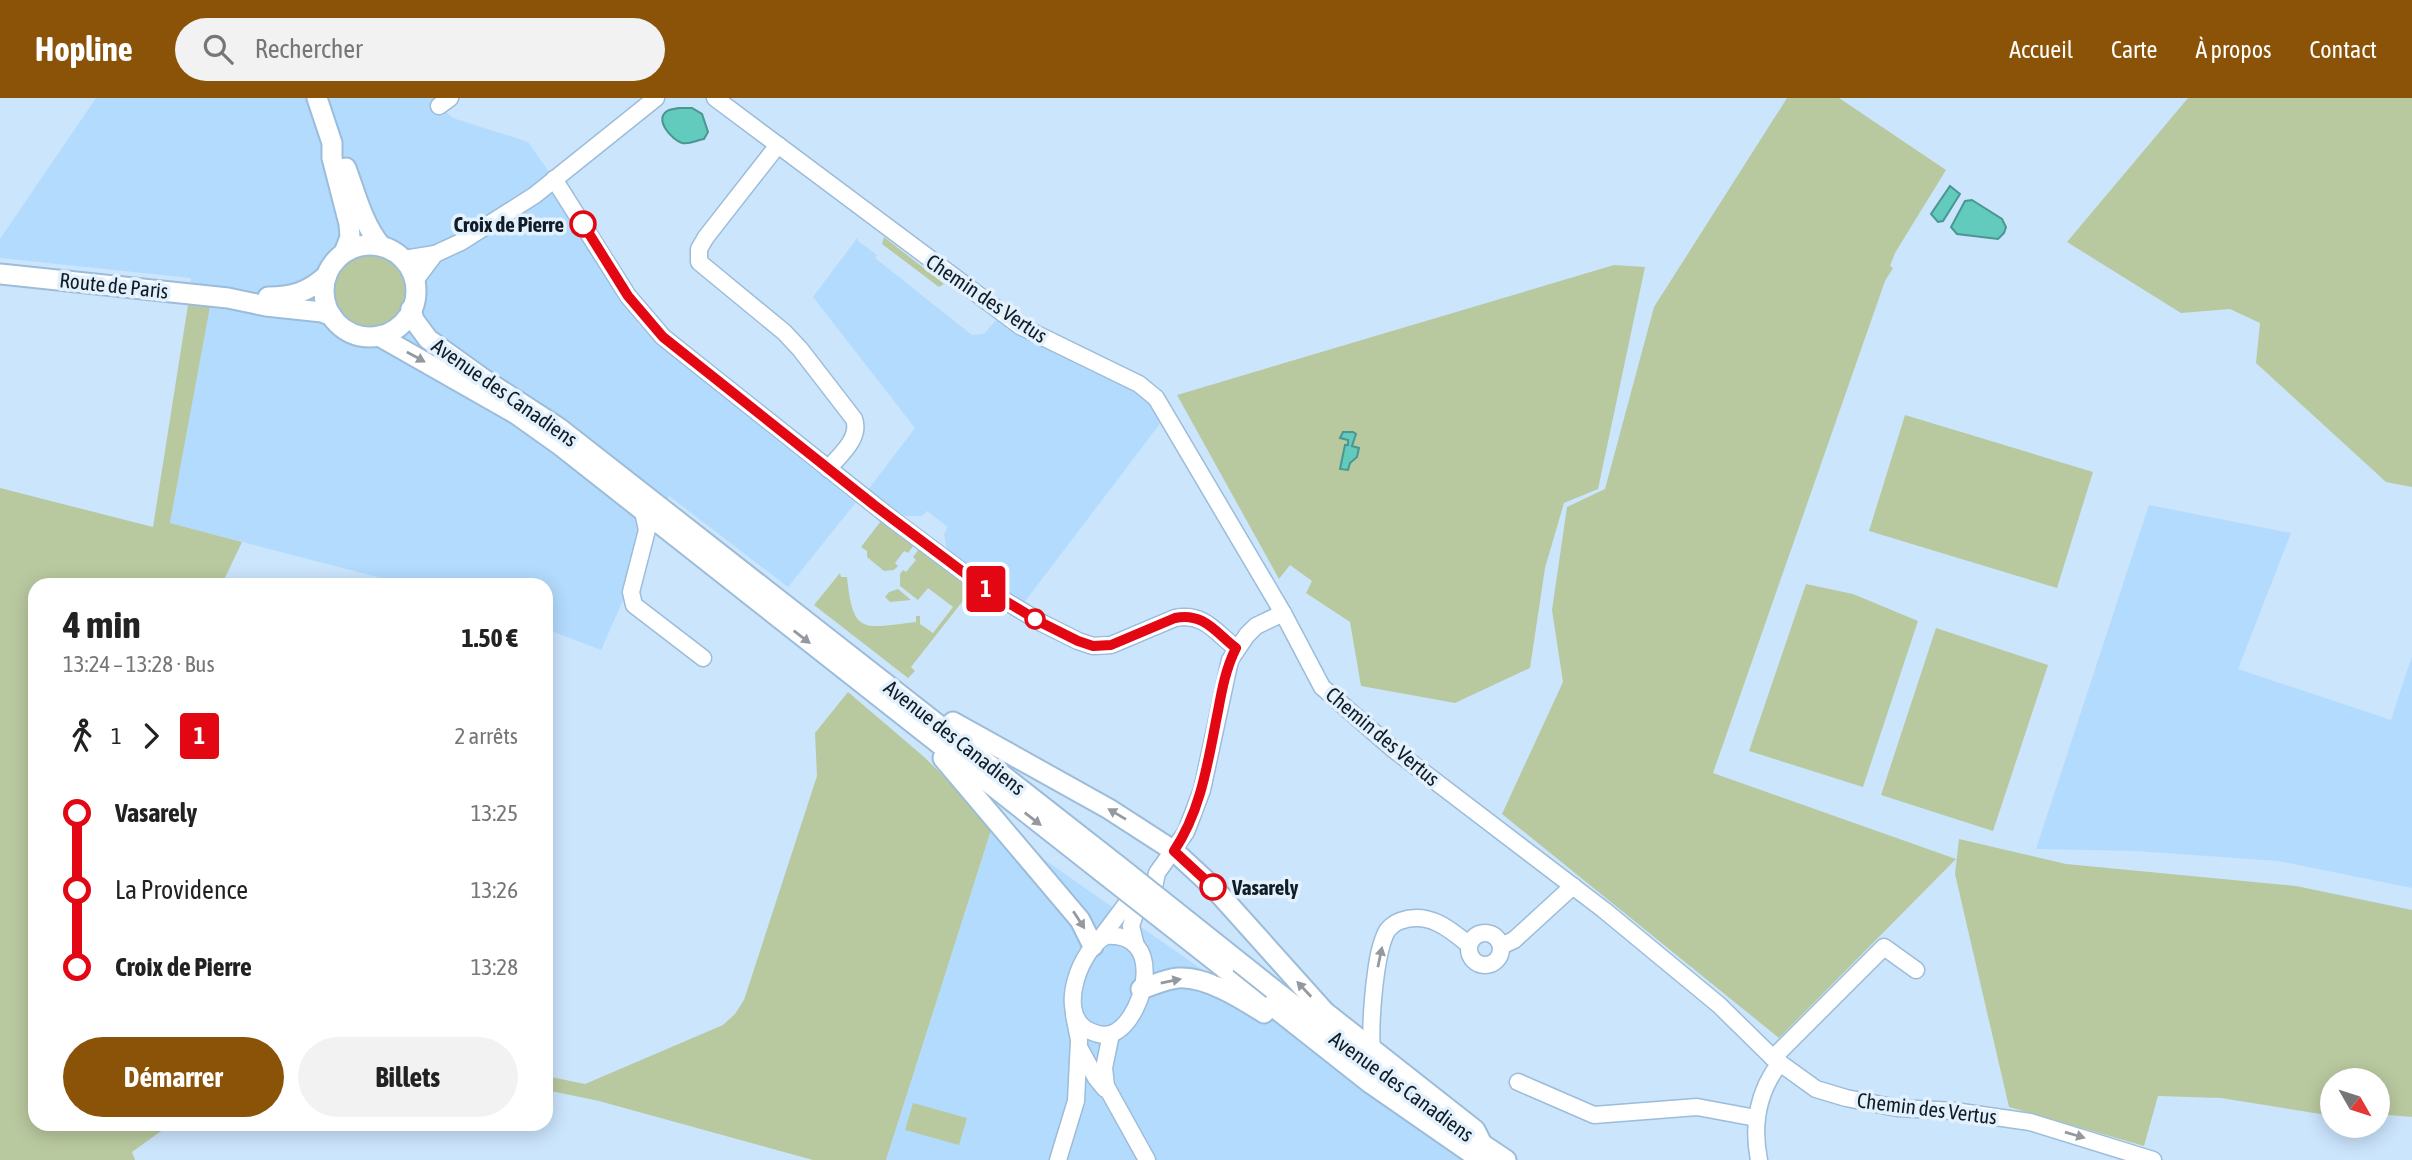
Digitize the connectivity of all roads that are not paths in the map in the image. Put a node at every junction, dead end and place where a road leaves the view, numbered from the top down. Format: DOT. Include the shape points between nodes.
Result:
graph roads {
  1 [pos="317,98"];
  2 [pos="656,98"];
  3 [pos="715,98"];
  4 [pos="332,143"];
  5 [pos="778,145"];
  6 [pos="554,179"];
  7 [pos="381,246"];
  8 [pos="344,253"];
  9 [pos="435,254"];
  10 [pos="404,259"];
  11 [pos="0,274"];
  12 [pos="327,275"];
  13 [pos="414,282"];
  14 [pos="228,298"];
  15 [pos="411,309"];
  16 [pos="332,316"];
  17 [pos="379,335"];
  18 [pos="828,469"];
  19 [pos="643,512"];
  20 [pos="673,535"];
  21 [pos="641,548"];
  22 [pos="1283,613"];
  23 [pos="1236,648"];
  24 [pos="703,658"];
  25 [pos="925,714"];
  26 [pos="941,746"];
  27 [pos="1174,851"];
  28 [pos="1112,870"];
  29 [pos="1157,873"];
  30 [pos="1573,886"];
  31 [pos="1474,935"];
  32 [pos="1135,942"];
  33 [pos="1096,943"];
  34 [pos="1501,946"];
  35 [pos="1916,970"];
  36 [pos="1142,989"];
  37 [pos="1074,1013"];
  38 [pos="1111,1034"];
  39 [pos="1079,1047"];
  40 [pos="1372,1049"];
  41 [pos="1777,1060"];
  42 [pos="1100,1073"];
  43 [pos="1518,1082"];
  44 [pos="1370,1083"];
  45 [pos="1076,1101"];
  46 [pos="1756,1118"];
  47 [pos="1482,1153"];
  48 [pos="1058,1160"];
  49 [pos="1147,1160"];
  50 [pos="1506,1160"];
  51 [pos="1759,1160"];
  52 [pos="2153,1160"];
  1 -- 4 [label="main road"];
  2 -- 6 [label="street"];
  3 -- 5 [label="street, Chemin des Vertus"];
  4 -- 7 [label="main road"];
  4 -- 8 [label="main road" via="350,237"];
  5 -- 18 [label="street" via="706,237 699,249 699,262 784,332 854,419 854,438"];
  5 -- 22 [label="street, Chemin des Vertus" via="1020,326 1139,384 1156,398"];
  6 -- 9 [label="street" via="461,242"];
  6 -- 18 [label="street" via="628,296 663,337"];
  7 -- 8 [label="main road"];
  7 -- 10 [label="main road"];
  8 -- 12 [label="main road"];
  9 -- 10 [label="street"];
  9 -- 13 [label="street"];
  10 -- 13 [label="main road"];
  11 -- 14 [label="main road, Route de Paris"];
  12 -- 14 [label="main road" via="297,295"];
  12 -- 16 [label="main road" via="325,297"];
  13 -- 15 [label="main road"];
  14 -- 16 [label="main road"];
  15 -- 17 [label="main road" via="398,326"];
  15 -- 25 [label="main road, Avenue des Canadiens" via="428,339 559,428"];
  16 -- 17 [label="main road" via="358,335"];
  17 -- 19 [label="main road, Avenue des Canadiens, one-way" via="516,414"];
  18 -- 23 [label="street" via="987,590 1078,641 1111,645 1186,616 1207,622"];
  19 -- 20 [label="main road, Avenue des Canadiens"];
  19 -- 21 [label="street" via="648,530"];
  20 -- 21 [label="street" via="654,537"];
  20 -- 26 [label="main road, Avenue des Canadiens, one-way"];
  21 -- 24 [label="street" via="631,592 634,605"];
  22 -- 23 [label="street" via="1256,626"];
  22 -- 30 [label="street, Chemin des Vertus" via="1322,687 1338,703"];
  23 -- 27 [label="street" via="1225,674 1204,783"];
  27 -- 25 [label="main road, one-way" via="1109,809 951,721"];
  25 -- 28 [label="main road, Avenue des Canadiens"];
  26 -- 28 [label="main road, Avenue des Canadiens, one-way"];
  26 -- 33 [label="main road, one-way" via="944,760"];
  27 -- 29 [label="street"];
  40 -- 27 [label="main road, one-way" via="1325,1012 1202,874"];
  28 -- 44 [label="main road, Avenue des Canadiens, bridge" via="1224,968"];
  28 -- 47 [label="main road, Avenue des Canadiens, bridge"];
  29 -- 32 [label="street" via="1131,926"];
  29 -- 33 [label="street" via="1145,879"];
  30 -- 34 [label="street" via="1514,940"];
  30 -- 41 [label="street, Chemin des Vertus" via="1719,1005"];
  31 -- 34 [label="street" via="1487,933"];
  31 -- 34 [label="street" via="1469,954 1483,966 1500,957"];
  40 -- 31 [label="street, one-way" via="1376,976 1385,932 1396,922 1424,918"];
  32 -- 33 [label="street" via="1118,936"];
  32 -- 36 [label="street" via="1144,957"];
  33 -- 37 [label="street" via="1077,974"];
  35 -- 41 [label="street" via="1884,947"];
  36 -- 38 [label="street" via="1130,1017"];
  36 -- 44 [label="main road, one-way" via="1178,978 1219,988"];
  37 -- 38 [label="street" via="1088,1030"];
  37 -- 39 [label="street"];
  38 -- 42 [label="street"];
  39 -- 42 [label="street"];
  39 -- 45 [label="street"];
  40 -- 47 [label="main road" via="1475,1130"];
  41 -- 46 [label="street"];
  41 -- 52 [label="street, Chemin des Vertus, one-way" via="1816,1088 1846,1098 1897,1108 2009,1118"];
  42 -- 45 [label="street"];
  42 -- 49 [label="street"];
  43 -- 46 [label="street" via="1594,1115 1697,1107"];
  44 -- 47 [label="main road, Avenue des Canadiens"];
  45 -- 48 [label="street"];
  46 -- 51 [label="street"];
  47 -- 50 [label="main road, Avenue des Canadiens"];
}
